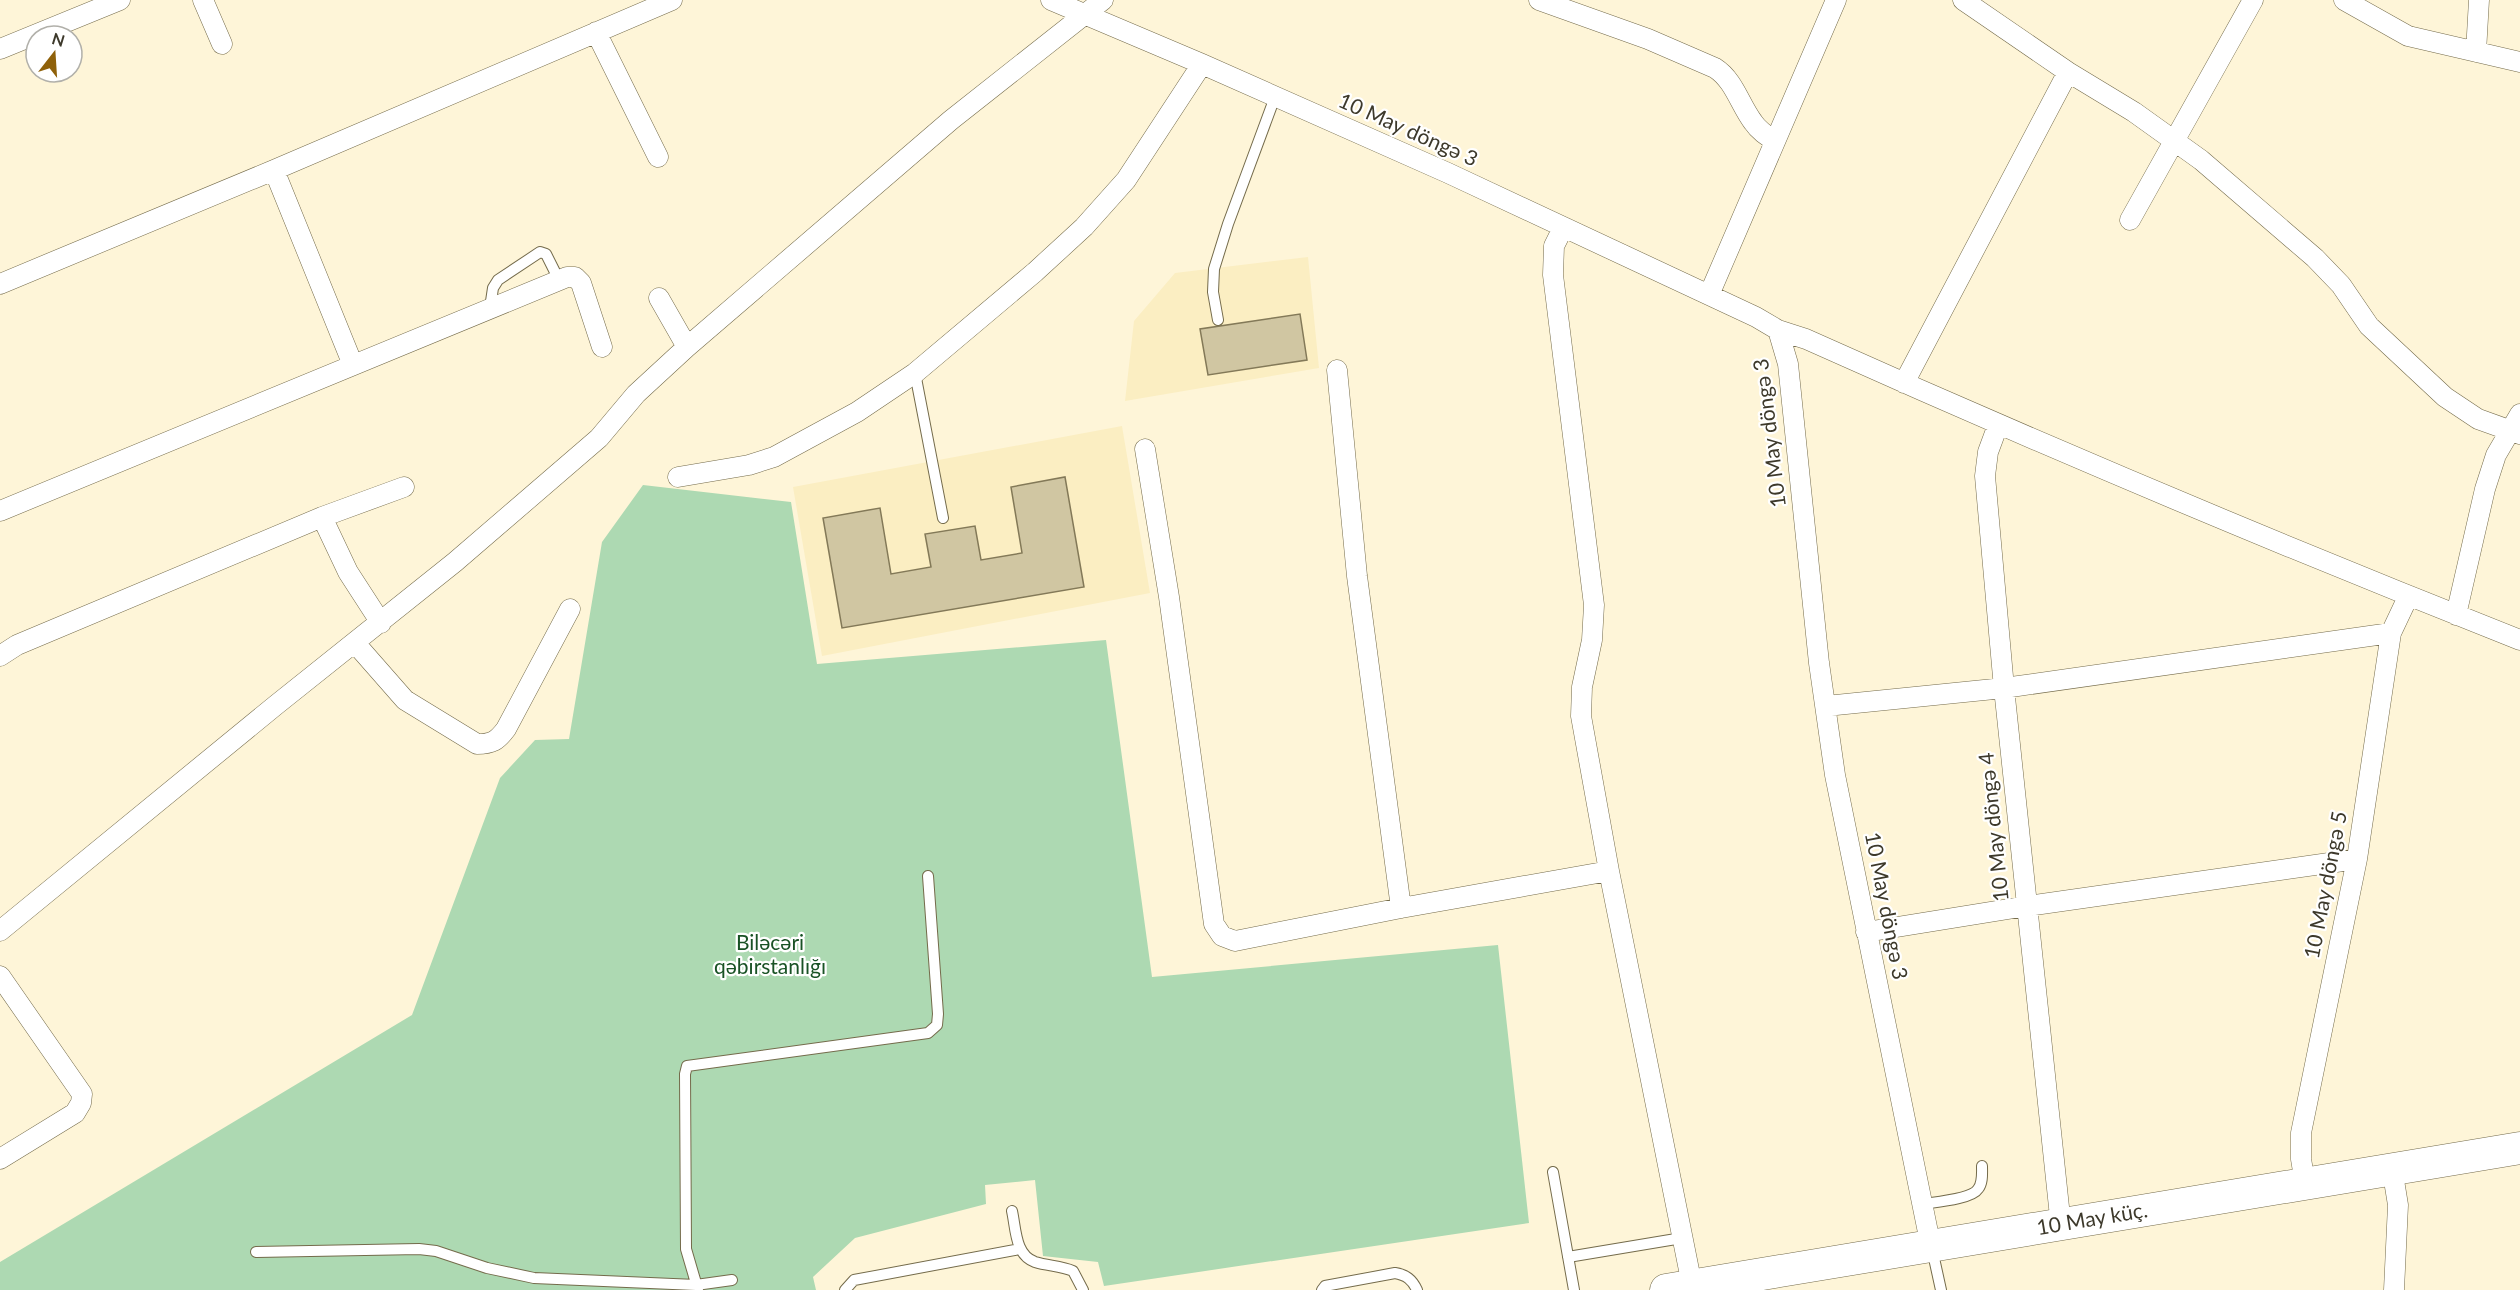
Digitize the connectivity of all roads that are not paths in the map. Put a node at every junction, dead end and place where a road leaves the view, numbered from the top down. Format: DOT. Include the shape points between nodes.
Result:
graph roads {
  1 [pos="120,0"];
  2 [pos="203,0"];
  3 [pos="672,0"];
  4 [pos="1051,0"];
  5 [pos="1103,0"];
  6 [pos="1539,0"];
  7 [pos="1836,0"];
  8 [pos="1963,0"];
  9 [pos="2253,0"];
  10 [pos="2344,0"];
  11 [pos="2479,0"];
  12 [pos="1088,14"];
  13 [pos="596,32"];
  14 [pos="222,44"];
  15 [pos="0,49"];
  16 [pos="2476,52"];
  17 [pos="2520,62"];
  18 [pos="1203,64"];
  19 [pos="2068,72"];
  20 [pos="1275,97"];
  21 [pos="1774,141"];
  22 [pos="2175,142"];
  23 [pos="658,157"];
  24 [pos="274,171"];
  25 [pos="2130,220"];
  26 [pos="1563,228"];
  27 [pos="559,280"];
  28 [pos="0,284"];
  29 [pos="1708,295"];
  30 [pos="659,298"];
  31 [pos="490,308"];
  32 [pos="1218,320"];
  33 [pos="1778,330"];
  34 [pos="602,346"];
  35 [pos="687,347"];
  36 [pos="353,365"];
  37 [pos="1337,370"];
  38 [pos="915,373"];
  39 [pos="1904,383"];
  40 [pos="1998,425"];
  41 [pos="2517,426"];
  42 [pos="1145,449"];
  43 [pos="678,477"];
  44 [pos="404,487"];
  45 [pos="0,511"];
  46 [pos="322,517"];
  47 [pos="943,518"];
  48 [pos="2408,597"];
  49 [pos="570,609"];
  50 [pos="2456,615"];
  51 [pos="381,623"];
  52 [pos="2391,633"];
  53 [pos="2520,640"];
  54 [pos="355,643"];
  55 [pos="0,656"];
  56 [pos="2004,688"];
  57 [pos="1826,706"];
  58 [pos="2357,859"];
  59 [pos="1609,871"];
  60 [pos="928,876"];
  61 [pos="2026,906"];
  62 [pos="1401,908"];
  63 [pos="0,931"];
  64 [pos="1866,932"];
  65 [pos="0,976"];
  66 [pos="2520,1148"];
  67 [pos="0,1159"];
  68 [pos="1982,1166"];
  69 [pos="2392,1168"];
  70 [pos="1553,1172"];
  71 [pos="2305,1183"];
  72 [pos="1923,1204"];
  73 [pos="1012,1211"];
  74 [pos="2061,1226"];
  75 [pos="1682,1238"];
  76 [pos="1932,1247"];
  77 [pos="1020,1249"];
  78 [pos="256,1252"];
  79 [pos="1568,1257"];
  80 [pos="732,1280"];
  81 [pos="697,1287"];
  82 [pos="1679,1288"];
  83 [pos="845,1290"];
  84 [pos="1083,1290"];
  85 [pos="1322,1290"];
  86 [pos="1417,1290"];
  87 [pos="1574,1290"];
  88 [pos="1941,1290"];
  89 [pos="2394,1290"];
  1 -- 15 [label="street"];
  2 -- 14 [label="street"];
  3 -- 13 [label="street"];
  4 -- 12 [label="street, 10 May döngə 3"];
  5 -- 12 [label="street"];
  6 -- 21 [label="street" via="1715,68 1725,74 1752,122"];
  7 -- 21 [label="street"];
  8 -- 19 [label="street"];
  9 -- 22 [label="street"];
  10 -- 16 [label="street" via="2409,36"];
  11 -- 16 [label="street"];
  12 -- 18 [label="street, 10 May döngə 3"];
  12 -- 35 [label="street" via="951,120"];
  13 -- 23 [label="street"];
  13 -- 24 [label="street"];
  16 -- 17 [label="street"];
  18 -- 20 [label="street, 10 May döngə 3"];
  18 -- 38 [label="street" via="1126,180 1084,227"];
  19 -- 22 [label="street"];
  19 -- 39 [label="street"];
  20 -- 26 [label="street, 10 May döngə 3"];
  20 -- 32 [label="lane" via="1214,269"];
  21 -- 29 [label="street"];
  22 -- 25 [label="street"];
  22 -- 41 [label="street" via="2315,258 2341,285 2368,326 2445,397 2478,419"];
  24 -- 28 [label="street"];
  24 -- 36 [label="street"];
  26 -- 29 [label="street, 10 May döngə 3"];
  26 -- 59 [label="street" via="1554,246 1553,275 1594,604 1581,716"];
  27 -- 31 [label="street"];
  27 -- 31 [label="lane" via="546,254 540,252 498,280"];
  27 -- 34 [label="street" via="575,277 581,283"];
  29 -- 33 [label="street, 10 May döngə 3"];
  30 -- 35 [label="street"];
  31 -- 36 [label="street"];
  33 -- 39 [label="street"];
  33 -- 57 [label="street, 10 May döngə 3" via="1788,364"];
  35 -- 51 [label="street" via="636,394 599,438"];
  36 -- 45 [label="street"];
  37 -- 62 [label="street" via="1357,576"];
  38 -- 43 [label="street" via="857,412 774,457"];
  38 -- 47 [label="lane"];
  39 -- 40 [label="street"];
  40 -- 48 [label="street"];
  40 -- 56 [label="street, 10 May döngə 4" via="1988,452 1985,476"];
  41 -- 50 [label="street" via="2496,455 2485,489"];
  42 -- 62 [label="street" via="1214,924 1222,936 1235,941"];
  44 -- 46 [label="street"];
  46 -- 51 [label="street" via="348,572"];
  46 -- 55 [label="street" via="17,645"];
  48 -- 50 [label="street"];
  48 -- 52 [label="street, 10 May döngə 5"];
  49 -- 54 [label="street" via="506,729 490,744 477,744 405,700"];
  50 -- 53 [label="street"];
  51 -- 54 [label="street"];
  52 -- 56 [label="street"];
  52 -- 58 [label="street, 10 May döngə 5"];
  54 -- 63 [label="street"];
  56 -- 57 [label="street"];
  56 -- 61 [label="street, 10 May döngə 4"];
  57 -- 64 [label="street, 10 May döngə 3" via="1835,775"];
  58 -- 61 [label="street"];
  58 -- 71 [label="street, 10 May döngə 5" via="2301,1133"];
  59 -- 62 [label="street"];
  59 -- 75 [label="street"];
  60 -- 81 [label="lane" via="938,1014 937,1025 928,1033 687,1066 686,1250"];
  61 -- 64 [label="street"];
  61 -- 74 [label="street, 10 May döngə 4"];
  64 -- 72 [label="street, 10 May döngə 3"];
  65 -- 67 [label="street" via="82,1094 75,1113"];
  66 -- 69 [label="main road, 10 May küç."];
  68 -- 72 [label="lane" via="1977,1192"];
  69 -- 71 [label="main road, 10 May küç."];
  69 -- 89 [label="street" via="2398,1205"];
  70 -- 79 [label="lane"];
  71 -- 74 [label="main road, 10 May küç."];
  72 -- 76 [label="street, 10 May döngə 3"];
  73 -- 77 [label="lane"];
  74 -- 76 [label="main road, 10 May küç."];
  75 -- 79 [label="lane"];
  75 -- 82 [label="street"];
  76 -- 82 [label="main road, 10 May küç."];
  76 -- 88 [label="lane"];
  77 -- 83 [label="lane" via="854,1280"];
  77 -- 84 [label="lane" via="1034,1262 1073,1271"];
  78 -- 81 [label="lane" via="419,1249 534,1278"];
  79 -- 87 [label="lane"];
  80 -- 81 [label="lane"];
  85 -- 86 [label="lane" via="1325,1286 1395,1273 1404,1275"];
}
